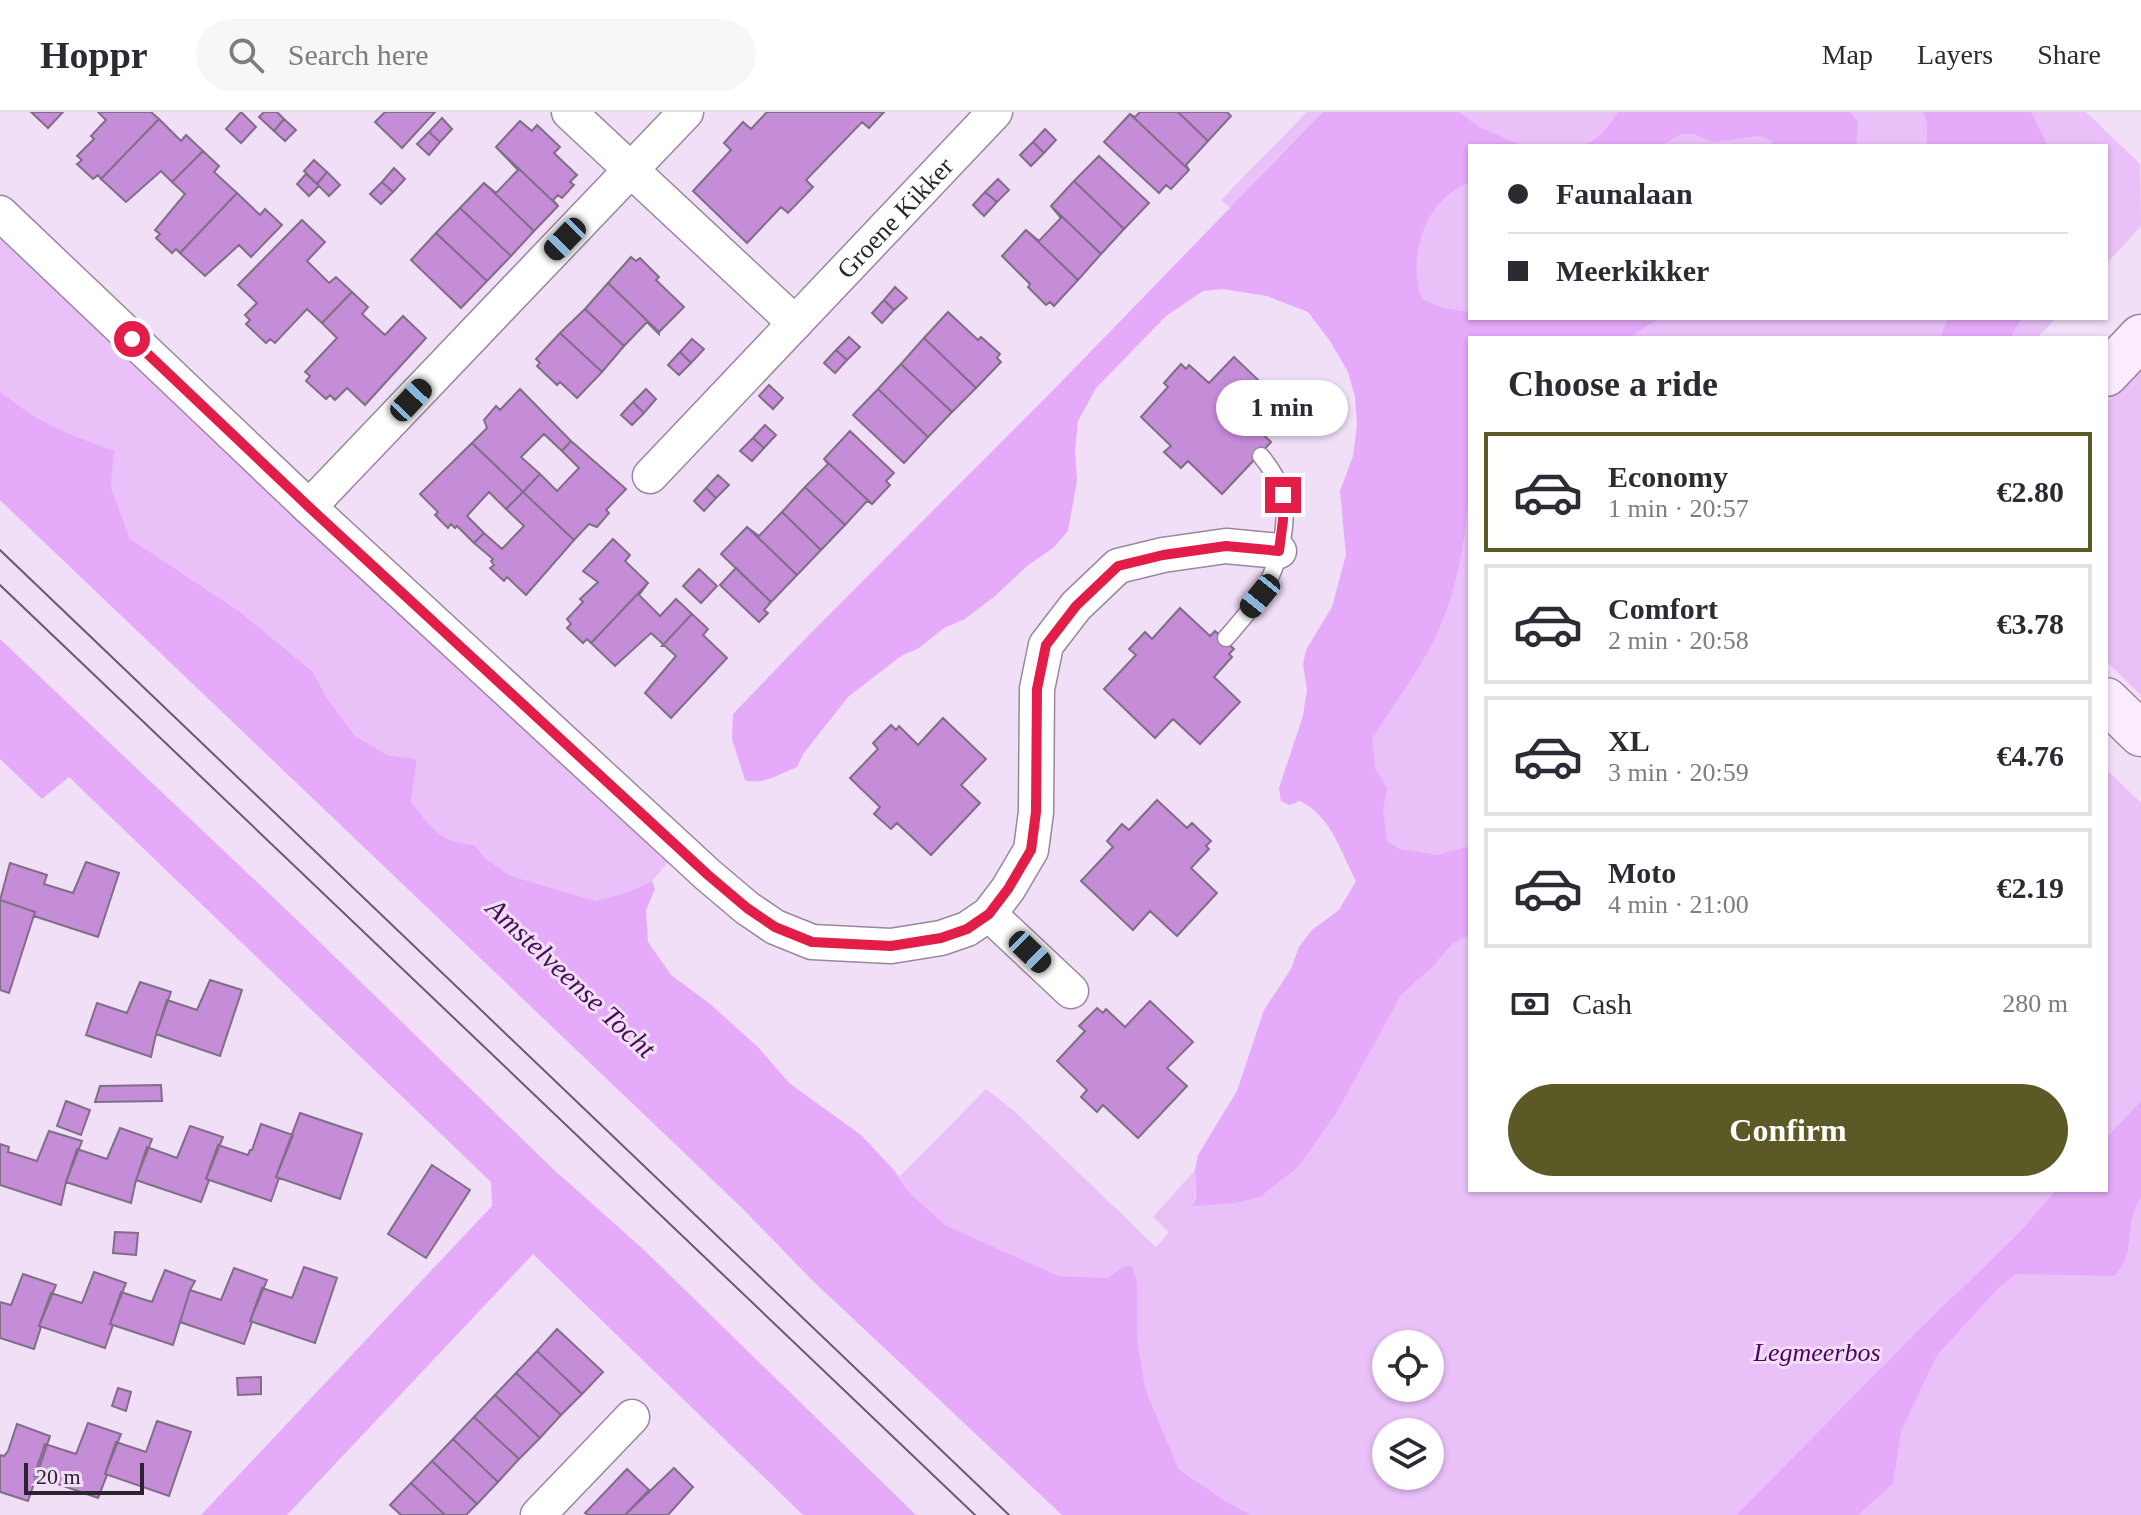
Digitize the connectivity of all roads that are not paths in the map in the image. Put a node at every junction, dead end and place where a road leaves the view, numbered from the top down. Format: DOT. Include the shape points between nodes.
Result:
graph roads {
  1 [pos="569,112"];
  2 [pos="686,112"];
  3 [pos="995,112"];
  4 [pos="631,170"];
  5 [pos="0,213"];
  6 [pos="795,323"];
  7 [pos="2141,337"];
  8 [pos="2108,372"];
  9 [pos="1261,456"];
  10 [pos="650,476"];
  11 [pos="309,507"];
  12 [pos="1279,551"];
  13 [pos="1226,638"];
  14 [pos="2108,702"];
  15 [pos="2141,734"];
  16 [pos="989,914"];
  17 [pos="1071,991"];
  18 [pos="632,1417"];
  19 [pos="538,1515"];
  1 -- 4 [label="street"];
  2 -- 4 [label="street"];
  3 -- 6 [label="street, Groene Kikker"];
  4 -- 6 [label="street"];
  4 -- 11 [label="street"];
  5 -- 11 [label="street"];
  6 -- 10 [label="street, Groene Kikker"];
  7 -- 8 [label="street"];
  9 -- 12 [label="lane" via="1283,495"];
  11 -- 16 [label="street" via="708,875 775,927 812,942 891,946 967,929"];
  12 -- 13 [label="lane" via="1260,596"];
  12 -- 16 [label="street" via="1226,546 1118,566 1076,606 1046,645 1037,689 1031,850"];
  14 -- 15 [label="street"];
  16 -- 17 [label="street"];
  18 -- 19 [label="street"];
}
